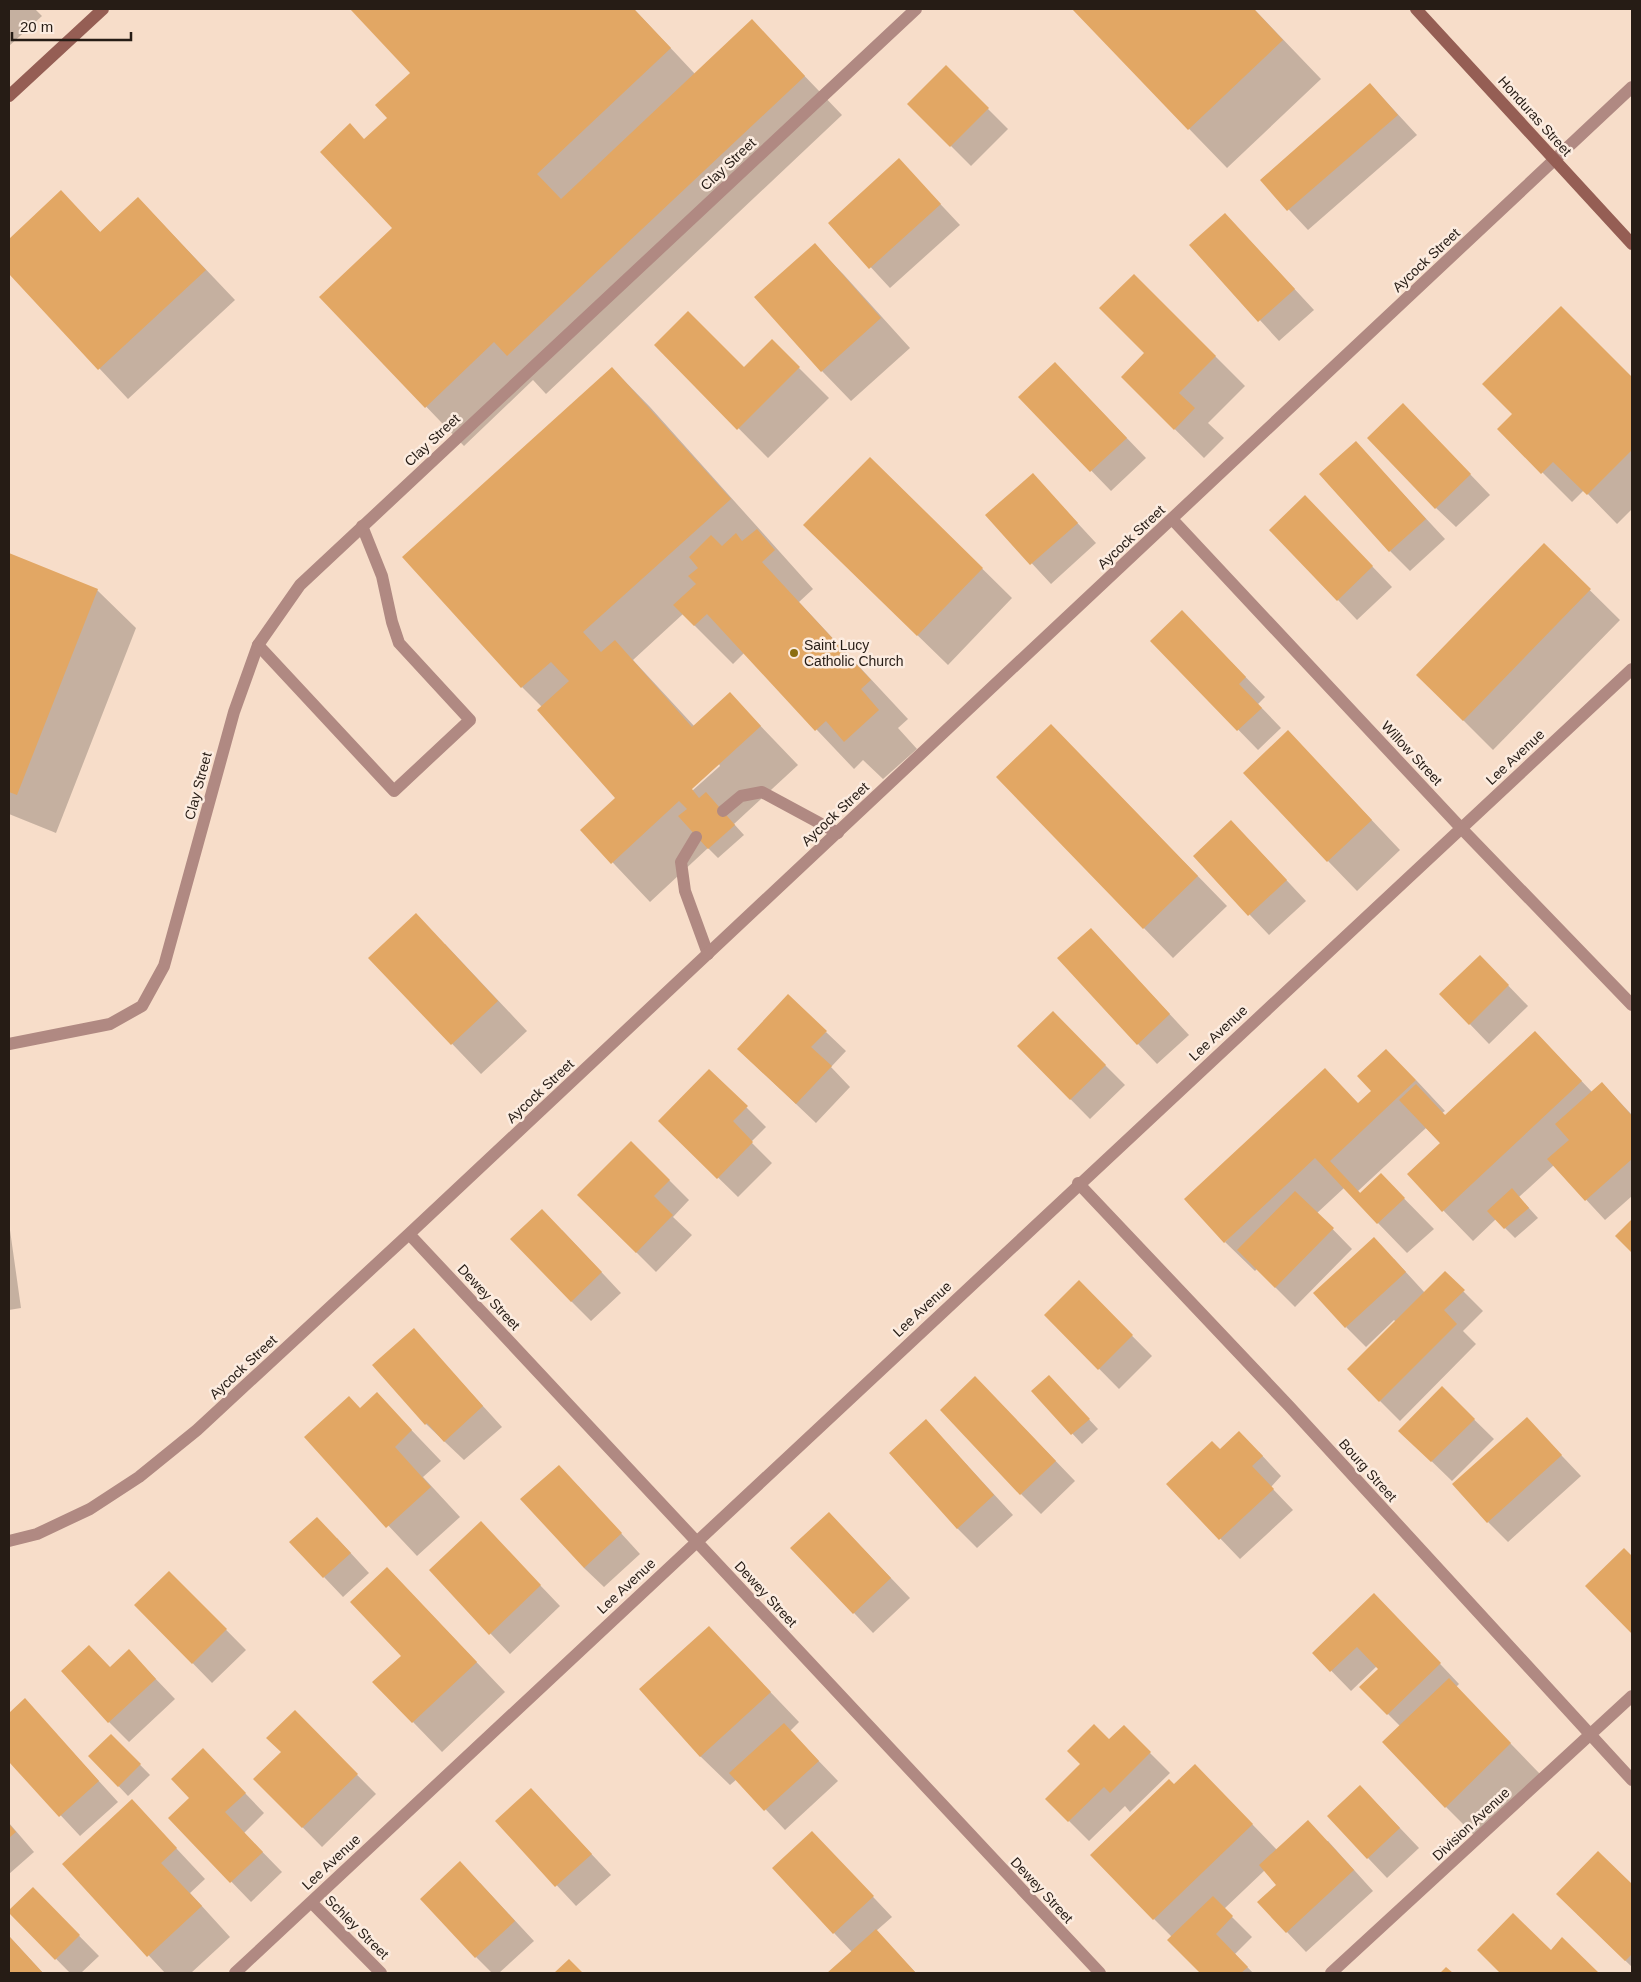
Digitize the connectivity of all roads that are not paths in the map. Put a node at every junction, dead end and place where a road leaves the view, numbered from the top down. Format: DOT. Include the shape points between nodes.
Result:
graph roads {
  1 [pos="103,9"];
  2 [pos="916,9"];
  3 [pos="1416,9"];
  4 [pos="1632,87"];
  5 [pos="9,96"];
  6 [pos="1554,159"];
  7 [pos="1632,244"];
  8 [pos="1172,519"];
  9 [pos="362,526"];
  10 [pos="258,645"];
  11 [pos="1632,669"];
  12 [pos="723,811"];
  13 [pos="1461,828"];
  14 [pos="838,833"];
  15 [pos="696,837"];
  16 [pos="708,954"];
  17 [pos="1632,1005"];
  18 [pos="9,1044"];
  19 [pos="1078,1183"];
  20 [pos="410,1234"];
  21 [pos="696,1540"];
  22 [pos="9,1541"];
  23 [pos="1632,1696"];
  24 [pos="1590,1735"];
  25 [pos="1632,1780"];
  26 [pos="311,1902"];
  27 [pos="234,1973"];
  28 [pos="381,1973"];
  29 [pos="1100,1973"];
  30 [pos="1331,1973"];
  1 -- 5 [label="main road"];
  2 -- 9 [label="street, Clay Street"];
  3 -- 6 [label="main road, Honduras Street"];
  4 -- 6 [label="street, Aycock Street"];
  6 -- 7 [label="main road, Honduras Street"];
  6 -- 8 [label="street, Aycock Street"];
  8 -- 13 [label="street, Willow Street"];
  8 -- 14 [label="street, Aycock Street"];
  9 -- 10 [label="street, Clay Street" via="300,585"];
  9 -- 10 [label="street" via="382,576 399,643 470,720 394,791"];
  10 -- 18 [label="street, Clay Street" via="234,712 164,966 142,1006 110,1024"];
  11 -- 13 [label="street, Lee Avenue"];
  12 -- 14 [label="street" via="741,796 762,792"];
  13 -- 17 [label="street, Willow Street"];
  13 -- 19 [label="street, Lee Avenue"];
  14 -- 16 [label="street, Aycock Street"];
  15 -- 16 [label="street" via="681,862 685,891"];
  16 -- 20 [label="street, Aycock Street"];
  19 -- 21 [label="street, Lee Avenue"];
  19 -- 24 [label="street, Bourg Street" via="1289,1406"];
  20 -- 21 [label="street, Dewey Street"];
  20 -- 22 [label="street, Aycock Street" via="197,1430 139,1477 90,1509 37,1534"];
  21 -- 26 [label="street, Lee Avenue"];
  21 -- 29 [label="street, Dewey Street"];
  23 -- 24 [label="street, Division Avenue"];
  24 -- 25 [label="street, Bourg Street"];
  24 -- 30 [label="street, Division Avenue"];
  26 -- 27 [label="street, Lee Avenue"];
  26 -- 28 [label="street, Schley Street"];
}
